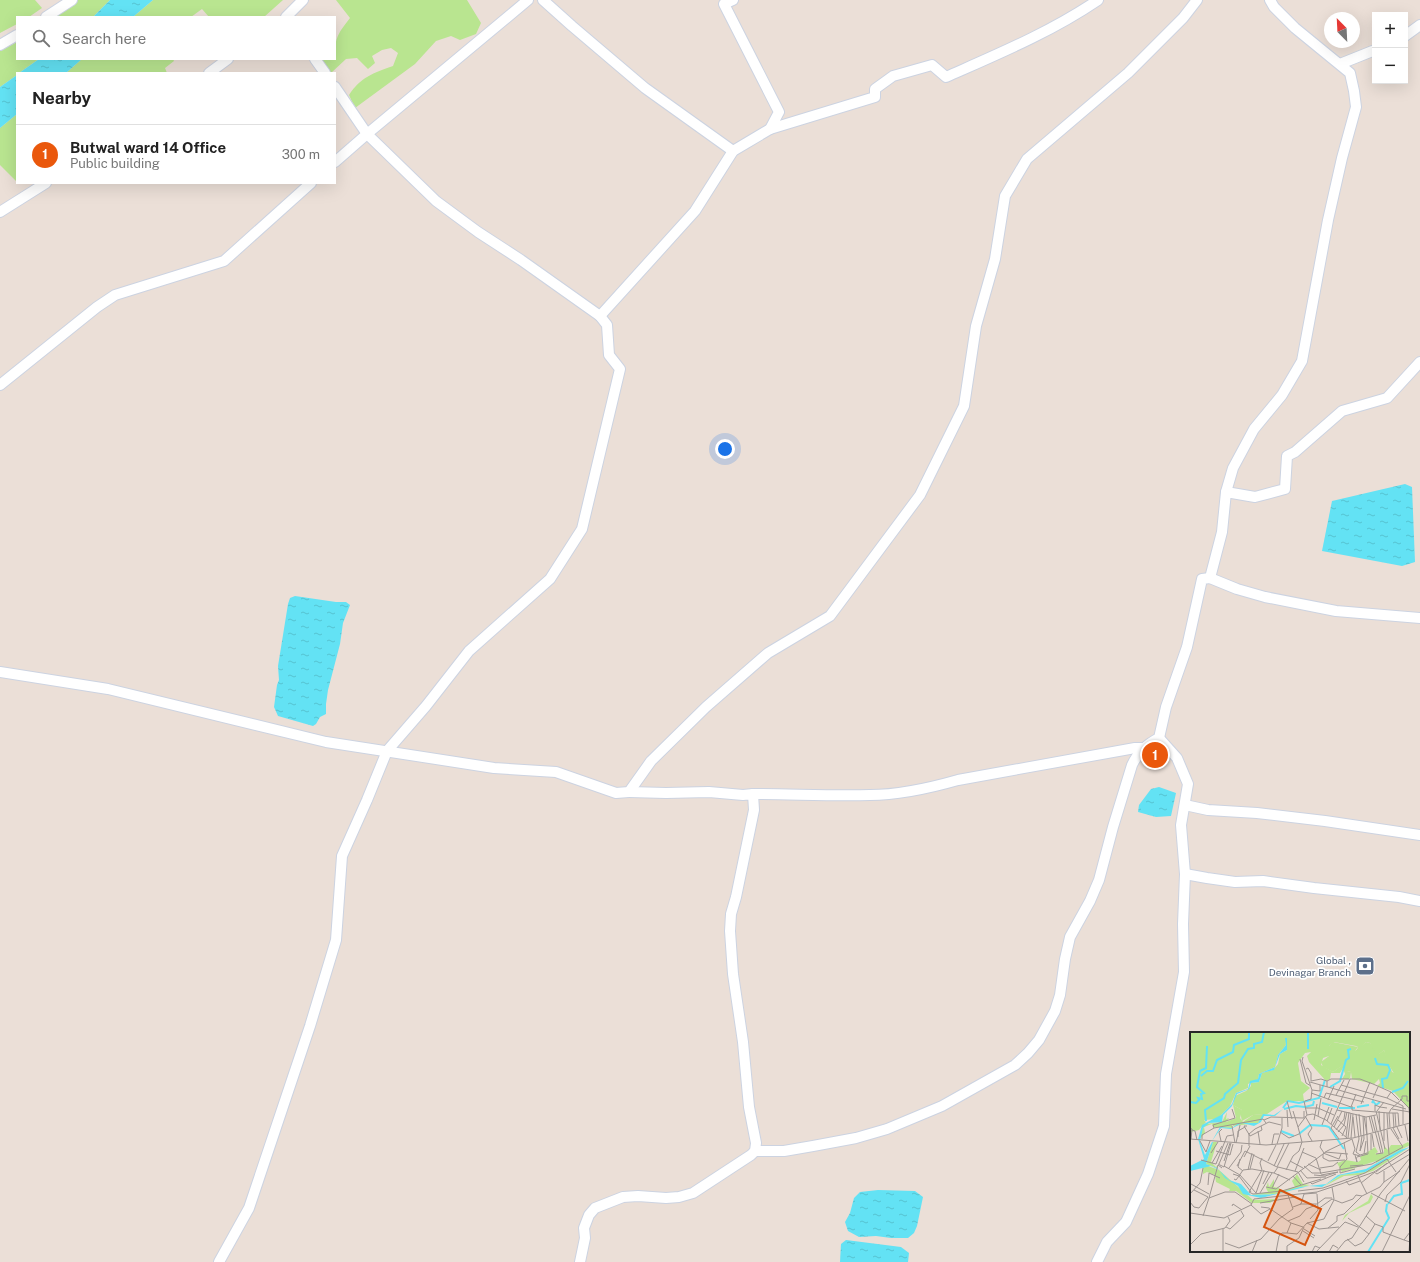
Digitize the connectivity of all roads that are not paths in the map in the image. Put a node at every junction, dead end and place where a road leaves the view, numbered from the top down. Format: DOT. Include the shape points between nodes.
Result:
graph roads {
  1 [pos="71,0"];
  2 [pos="303,0"];
  3 [pos="528,0"];
  4 [pos="543,0"];
  5 [pos="1098,0"];
  6 [pos="1196,0"];
  7 [pos="1270,0"];
  8 [pos="726,1"];
  9 [pos="47,16"];
  10 [pos="287,16"];
  11 [pos="1420,25"];
  12 [pos="1408,34"];
  13 [pos="16,36"];
  14 [pos="0,45"];
  15 [pos="1372,51"];
  16 [pos="227,60"];
  17 [pos="316,60"];
  18 [pos="1340,64"];
  19 [pos="210,72"];
  20 [pos="324,72"];
  21 [pos="336,89"];
  22 [pos="770,130"];
  23 [pos="367,134"];
  24 [pos="734,151"];
  25 [pos="336,161"];
  26 [pos="44,184"];
  27 [pos="310,184"];
  28 [pos="0,212"];
  29 [pos="600,316"];
  30 [pos="1420,362"];
  31 [pos="0,385"];
  32 [pos="1226,492"];
  33 [pos="1210,578"];
  34 [pos="1420,618"];
  35 [pos="0,672"];
  36 [pos="1159,738"];
  37 [pos="1144,748"];
  38 [pos="386,751"];
  39 [pos="629,792"];
  40 [pos="753,794"];
  41 [pos="1185,805"];
  42 [pos="1420,836"];
  43 [pos="1185,874"];
  44 [pos="1420,901"];
  45 [pos="755,1151"];
  46 [pos="219,1262"];
  47 [pos="580,1262"];
  48 [pos="1097,1262"];
  1 -- 9 [label="street"];
  2 -- 10 [label="street"];
  3 -- 23 [label="street"];
  4 -- 24 [label="street" via="645,88"];
  5 -- 22 [label="street" via="1075,16 1015,47 946,77 932,66 893,76 875,89 875,97"];
  6 -- 39 [label="street" via="1183,18 1128,73 1027,159 1005,196 995,259 976,326 964,406 920,495 830,616 768,653 706,707 651,761"];
  7 -- 18 [label="street" via="1295,28"];
  8 -- 22 [label="street" via="779,112"];
  11 -- 12 [label="street"];
  13 -- 14 [label="street"];
  15 -- 18 [label="street"];
  16 -- 19 [label="street"];
  17 -- 20 [label="street"];
  18 -- 32 [label="street" via="1350,73 1356,107 1328,220 1302,361 1282,394 1254,429 1233,468"];
  21 -- 23 [label="street"];
  22 -- 24 [label="street"];
  23 -- 25 [label="street"];
  23 -- 29 [label="street" via="436,201"];
  24 -- 29 [label="street" via="695,211"];
  26 -- 28 [label="street"];
  27 -- 31 [label="street" via="224,261 115,295"];
  29 -- 38 [label="street" via="607,325 609,355 620,369 582,528 550,579 470,651"];
  30 -- 32 [label="street" via="1387,398 1342,411 1287,456 1286,489 1255,497"];
  32 -- 33 [label="street" via="1222,532"];
  33 -- 34 [label="street" via="1265,597 1336,611"];
  33 -- 36 [label="street" via="1202,579 1187,647 1166,707"];
  35 -- 38 [label="street" via="108,690 326,742"];
  36 -- 37 [label="street"];
  36 -- 41 [label="street" via="1177,758 1188,784"];
  37 -- 40 [label="street" via="958,780 907,792 871,795"];
  37 -- 45 [label="street" via="1132,765 1099,880 1070,937 1055,1011 1040,1040 1028,1054 1016,1065 942,1106 887,1129 813,1146"];
  38 -- 39 [label="street" via="494,768 556,772 616,793"];
  38 -- 46 [label="street" via="342,856 336,940 310,1026 249,1208"];
  39 -- 40 [label="street"];
  40 -- 45 [label="street" via="754,810 731,914 730,931"];
  41 -- 42 [label="street" via="1208,810 1325,821"];
  41 -- 43 [label="street" via="1181,825"];
  43 -- 44 [label="street" via="1228,881 1263,881"];
  43 -- 48 [label="street" via="1184,972 1166,1074 1164,1126 1148,1174 1126,1222 1107,1242"];
  45 -- 47 [label="street" via="692,1193 673,1197 623,1197 595,1208 584,1228 585,1238"];
}
